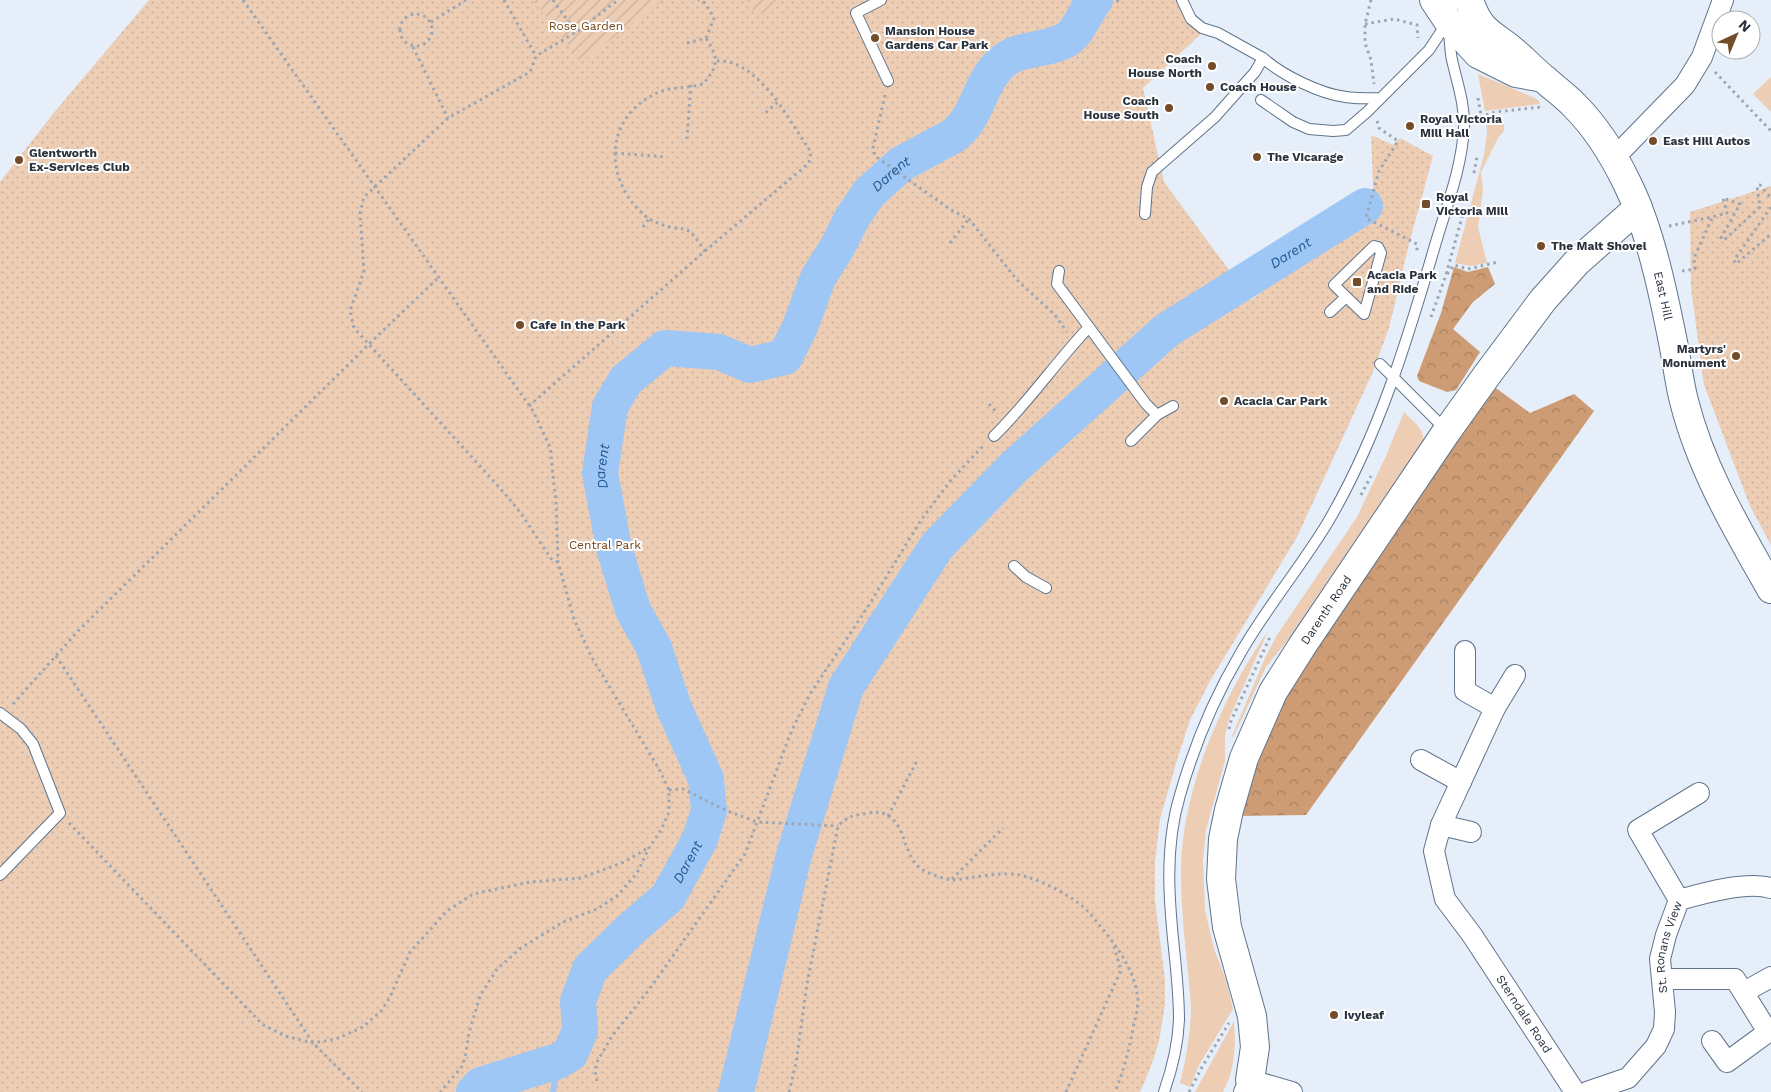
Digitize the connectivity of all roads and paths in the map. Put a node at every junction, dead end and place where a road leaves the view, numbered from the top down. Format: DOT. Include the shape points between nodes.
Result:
graph roads {
  1 [pos="243,0"];
  2 [pos="466,0"];
  3 [pos="504,0"];
  4 [pos="552,0"];
  5 [pos="618,0"];
  6 [pos="698,0"];
  7 [pos="881,0"];
  8 [pos="1371,0"];
  9 [pos="1469,0"];
  10 [pos="1723,0"];
  11 [pos="1184,4"];
  12 [pos="1446,7"];
  13 [pos="431,22"];
  14 [pos="1365,24"];
  15 [pos="576,32"];
  16 [pos="706,38"];
  17 [pos="687,43"];
  18 [pos="413,47"];
  19 [pos="1429,50"];
  20 [pos="536,56"];
  21 [pos="1262,58"];
  22 [pos="717,61"];
  23 [pos="1714,70"];
  24 [pos="1373,71"];
  25 [pos="1542,78"];
  26 [pos="888,81"];
  27 [pos="692,82"];
  28 [pos="690,87"];
  29 [pos="1381,98"];
  30 [pos="1261,100"];
  31 [pos="778,102"];
  32 [pos="1549,106"];
  33 [pos="764,114"];
  34 [pos="1480,117"];
  35 [pos="448,118"];
  36 [pos="1379,127"];
  37 [pos="1771,131"];
  38 [pos="687,139"];
  39 [pos="615,153"];
  40 [pos="667,157"];
  41 [pos="1614,158"];
  42 [pos="374,188"];
  43 [pos="1771,198"];
  44 [pos="1771,207"];
  45 [pos="1638,208"];
  46 [pos="1146,214"];
  47 [pos="1712,217"];
  48 [pos="649,219"];
  49 [pos="969,219"];
  50 [pos="1668,226"];
  51 [pos="643,227"];
  52 [pos="1771,234"];
  53 [pos="1405,239"];
  54 [pos="950,243"];
  55 [pos="705,251"];
  56 [pos="1498,262"];
  57 [pos="1454,265"];
  58 [pos="1059,271"];
  59 [pos="1678,271"];
  60 [pos="438,278"];
  61 [pos="1346,297"];
  62 [pos="1330,312"];
  63 [pos="1089,327"];
  64 [pos="1074,343"];
  65 [pos="368,344"];
  66 [pos="1380,364"];
  67 [pos="1393,378"];
  68 [pos="529,406"];
  69 [pos="1173,406"];
  70 [pos="1157,415"];
  71 [pos="1447,431"];
  72 [pos="994,436"];
  73 [pos="1131,441"];
  74 [pos="558,562"];
  75 [pos="1014,566"];
  76 [pos="1046,588"];
  77 [pos="1771,589"];
  78 [pos="1465,651"];
  79 [pos="56,656"];
  80 [pos="1515,675"];
  81 [pos="1495,708"];
  82 [pos="2,714"];
  83 [pos="918,759"];
  84 [pos="1421,760"];
  85 [pos="1461,782"];
  86 [pos="669,790"];
  87 [pos="1699,793"];
  88 [pos="60,813"];
  89 [pos="888,816"];
  90 [pos="757,822"];
  91 [pos="1441,825"];
  92 [pos="838,826"];
  93 [pos="1003,828"];
  94 [pos="1470,832"];
  95 [pos="649,848"];
  96 [pos="0,875"];
  97 [pos="952,880"];
  98 [pos="1771,888"];
  99 [pos="1679,900"];
  100 [pos="1112,940"];
  101 [pos="1771,977"];
  102 [pos="1663,979"];
  103 [pos="1744,992"];
  104 [pos="1231,1019"];
  105 [pos="1712,1041"];
  106 [pos="313,1043"];
  107 [pos="597,1080"];
  108 [pos="1247,1086"];
  109 [pos="362,1092"];
  110 [pos="440,1092"];
  111 [pos="789,1092"];
  112 [pos="1066,1092"];
  113 [pos="1115,1092"];
  114 [pos="1164,1092"];
  115 [pos="1189,1092"];
  116 [pos="1292,1092"];
  117 [pos="1575,1092"];
  118 [pos="1587,1092"];
  1 -- 42 [label="path"];
  2 -- 13 [label="path"];
  3 -- 20 [label="path"];
  4 -- 15 [label="path"];
  5 -- 15 [label="path"];
  6 -- 16 [label="path" via="705,3 714,18"];
  7 -- 26 [label="lane" via="856,13"];
  8 -- 14 [label="path"];
  9 -- 25 [label="street, East Hill" via="1483,27"];
  10 -- 41 [label="street" via="1702,57 1685,85"];
  11 -- 21 [label="lane" via="1191,19 1202,28 1218,33"];
  12 -- 19 [label="lane"];
  12 -- 25 [label="street, East Hill" via="1478,54 1516,73"];
  12 -- 67 [label="lane" via="1464,123 1463,150"];
  13 -- 18 [label="path" via="433,30 428,42"];
  13 -- 18 [label="path" via="413,13 403,19 399,32 405,43"];
  14 -- 19 [label="path" via="1394,19 1417,25 1420,45"];
  14 -- 24 [label="path" via="1365,43"];
  15 -- 20 [label="path"];
  16 -- 17 [label="path"];
  16 -- 22 [label="path"];
  18 -- 35 [label="path"];
  19 -- 29 [label="lane"];
  20 -- 35 [label="path" via="530,72"];
  21 -- 29 [label="lane" via="1318,89 1347,98"];
  21 -- 46 [label="lane" via="1255,72 1222,110 1152,172 1148,181"];
  22 -- 28 [label="path" via="703,84"];
  22 -- 31 [label="path" via="724,60 739,66 768,89"];
  23 -- 37 [label="path"];
  25 -- 41 [label="street, East Hill" via="1574,105"];
  26 -- 49 [label="path" via="873,148 875,156 951,210"];
  27 -- 28 [label="path"];
  28 -- 38 [label="path"];
  28 -- 39 [label="path" via="663,90 642,102 623,125"];
  29 -- 30 [label="lane" via="1346,130 1333,131 1308,129"];
  31 -- 33 [label="path"];
  31 -- 55 [label="path" via="811,152 809,163"];
  32 -- 34 [label="path" via="1495,112"];
  35 -- 42 [label="path"];
  36 -- 53 [label="path" via="1398,141 1378,171 1366,218"];
  39 -- 40 [label="path"];
  39 -- 48 [label="path" via="615,166 625,194"];
  41 -- 45 [label="street, East Hill"];
  42 -- 60 [label="path"];
  42 -- 65 [label="path" via="364,197 360,213 364,271 350,311 354,328"];
  43 -- 47 [label="path" via="1760,184 1757,186 1760,207 1724,240 1721,238 1740,204 1723,198 1727,213"];
  44 -- 52 [label="path" via="1734,260 1736,264"];
  45 -- 71 [label="street, Darenth Road" via="1538,296"];
  45 -- 77 [label="street, East Hill" via="1665,304 1693,433 1708,471"];
  47 -- 50 [label="path"];
  47 -- 59 [label="path" via="1694,258 1695,269"];
  48 -- 51 [label="path"];
  48 -- 55 [label="path" via="691,232"];
  49 -- 54 [label="path"];
  49 -- 64 [label="path" via="1017,280 1055,315"];
  55 -- 68 [label="path"];
  56 -- 57 [label="path" via="1468,269"];
  58 -- 63 [label="lane" via="1057,284"];
  60 -- 65 [label="path"];
  60 -- 68 [label="path"];
  61 -- 61 [label="lane" via="1364,314 1381,253 1378,247 1374,246 1334,285"];
  61 -- 62 [label="lane"];
  63 -- 64 [label="lane"];
  63 -- 70 [label="lane"];
  64 -- 72 [label="lane"];
  65 -- 74 [label="path" via="500,488 552,560"];
  65 -- 79 [label="path"];
  66 -- 67 [label="lane"];
  67 -- 71 [label="lane"];
  67 -- 114 [label="lane" via="1368,444 1342,497 1240,654 1213,707 1186,774 1170,845 1170,903 1179,1017 1176,1048"];
  68 -- 74 [label="path" via="550,447"];
  69 -- 70 [label="lane"];
  70 -- 73 [label="lane"];
  71 -- 108 [label="street, Darenth Road" via="1302,646 1278,685 1244,758 1223,839 1221,879 1227,927 1252,1016 1255,1047"];
  72 -- 90 [label="path" via="951,480 921,520 810,694 790,732"];
  74 -- 86 [label="path" via="574,619 591,656"];
  75 -- 76 [label="lane"];
  78 -- 81 [label="street" via="1465,691"];
  79 -- 82 [label="path"];
  79 -- 106 [label="path"];
  80 -- 81 [label="street, Sterndale Road"];
  81 -- 85 [label="street, Sterndale Road"];
  82 -- 88 [label="lane" via="21,729 32,744"];
  83 -- 89 [label="path"];
  84 -- 85 [label="street"];
  85 -- 91 [label="street, Sterndale Road"];
  86 -- 90 [label="path" via="683,789"];
  86 -- 95 [label="path" via="669,812"];
  87 -- 99 [label="street" via="1638,830"];
  88 -- 96 [label="lane"];
  88 -- 106 [label="path" via="262,1024 285,1036"];
  89 -- 92 [label="path" via="872,812 848,816"];
  89 -- 97 [label="path" via="900,827 914,863 923,870"];
  90 -- 92 [label="path"];
  90 -- 107 [label="path" via="745,854 648,991 612,1036 597,1062"];
  91 -- 94 [label="street"];
  91 -- 117 [label="street, Sterndale Road" via="1434,851 1445,899"];
  92 -- 111 [label="path"];
  93 -- 97 [label="path"];
  95 -- 106 [label="path" via="624,862 581,878 530,882 473,894 447,911 410,952 382,1010 363,1028 336,1039"];
  95 -- 110 [label="path" via="637,873 617,896 598,909 563,922 521,948 497,969 480,996 461,1068"];
  97 -- 100 [label="path" via="999,874 1019,875 1042,883 1082,905"];
  98 -- 99 [label="street, St. Ronans View" via="1740,886"];
  99 -- 102 [label="street, St. Ronans View" via="1660,959"];
  100 -- 112 [label="path" via="1121,970"];
  100 -- 113 [label="path" via="1131,972 1138,1003 1131,1042"];
  101 -- 103 [label="street"];
  102 -- 103 [label="street" via="1735,978"];
  102 -- 118 [label="street, St. Ronans View" via="1664,1029 1656,1046 1628,1078"];
  103 -- 105 [label="street" via="1768,1032 1726,1062"];
  104 -- 115 [label="path"];
  106 -- 109 [label="path"];
  108 -- 116 [label="street"];
}
